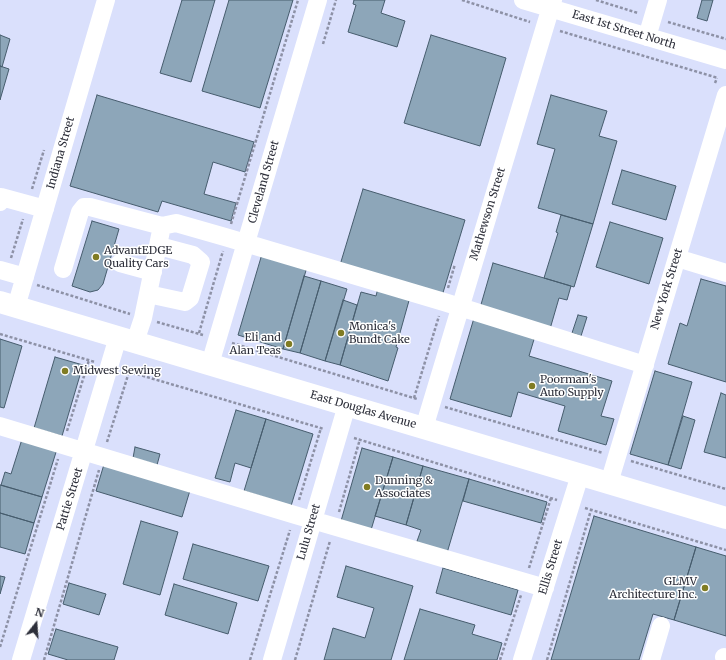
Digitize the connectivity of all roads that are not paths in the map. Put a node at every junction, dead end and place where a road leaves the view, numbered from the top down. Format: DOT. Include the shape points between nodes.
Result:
graph roads {
  1 [pos="106,0"];
  2 [pos="318,0"];
  3 [pos="523,0"];
  4 [pos="658,0"];
  5 [pos="551,4"];
  6 [pos="647,37"];
  7 [pos="726,60"];
  8 [pos="724,87"];
  9 [pos="0,202"];
  10 [pos="45,209"];
  11 [pos="162,226"];
  12 [pos="246,243"];
  13 [pos="159,246"];
  14 [pos="677,258"];
  15 [pos="120,263"];
  16 [pos="63,269"];
  17 [pos="0,270"];
  18 [pos="152,272"];
  19 [pos="726,273"];
  20 [pos="24,279"];
  21 [pos="148,294"];
  22 [pos="8,305"];
  23 [pos="460,307"];
  24 [pos="127,339"];
  25 [pos="210,364"];
  26 [pos="645,365"];
  27 [pos="347,405"];
  28 [pos="0,426"];
  29 [pos="424,428"];
  30 [pos="84,450"];
  31 [pos="580,474"];
  32 [pos="609,483"];
  33 [pos="726,518"];
  34 [pos="313,520"];
  35 [pos="544,588"];
  36 [pos="661,626"];
  37 [pos="21,660"];
  38 [pos="272,660"];
  39 [pos="522,660"];
  40 [pos="651,660"];
  1 -- 10 [label="street, Indiana Street"];
  2 -- 12 [label="street, Cleveland Street"];
  3 -- 5 [label="street, East 1st Street North"];
  4 -- 6 [label="street"];
  5 -- 6 [label="street, East 1st Street North"];
  5 -- 23 [label="street, Mathewson Street"];
  6 -- 7 [label="street, East 1st Street North"];
  8 -- 14 [label="street, New York Street"];
  9 -- 10 [label="street" via="1,197"];
  10 -- 20 [label="street, Indiana Street"];
  11 -- 12 [label="street" via="176,223"];
  11 -- 13 [label="street, Pattie Street"];
  11 -- 16 [label="street" via="84,207 80,212"];
  12 -- 23 [label="street"];
  12 -- 25 [label="street, Cleveland Street"];
  13 -- 18 [label="street, Pattie Street"];
  13 -- 21 [label="street" via="193,256 201,262 190,298 185,302"];
  14 -- 19 [label="street"];
  14 -- 26 [label="street, New York Street"];
  15 -- 18 [label="street"];
  17 -- 20 [label="street"];
  18 -- 21 [label="street, Pattie Street"];
  20 -- 22 [label="street, Indiana Street"];
  21 -- 24 [label="street, Pattie Street" via="142,318"];
  22 -- 24 [label="main road, East Douglas Avenue"];
  23 -- 26 [label="street"];
  23 -- 29 [label="street, Mathewson Street"];
  24 -- 25 [label="main road, East Douglas Avenue"];
  24 -- 30 [label="street, Pattie Street" via="109,366"];
  25 -- 27 [label="main road, East Douglas Avenue"];
  26 -- 32 [label="street, New York Street"];
  27 -- 29 [label="main road, East Douglas Avenue"];
  27 -- 34 [label="street, Lulu Street"];
  28 -- 30 [label="street"];
  29 -- 31 [label="main road, East Douglas Avenue"];
  30 -- 34 [label="street"];
  30 -- 37 [label="street, Pattie Street"];
  31 -- 32 [label="main road, East Douglas Avenue"];
  31 -- 35 [label="street, Ellis Street"];
  32 -- 33 [label="main road, East Douglas Avenue"];
  34 -- 35 [label="street"];
  34 -- 38 [label="street, Lulu Street"];
  35 -- 39 [label="street, Ellis Street"];
  36 -- 40 [label="street"];
}
